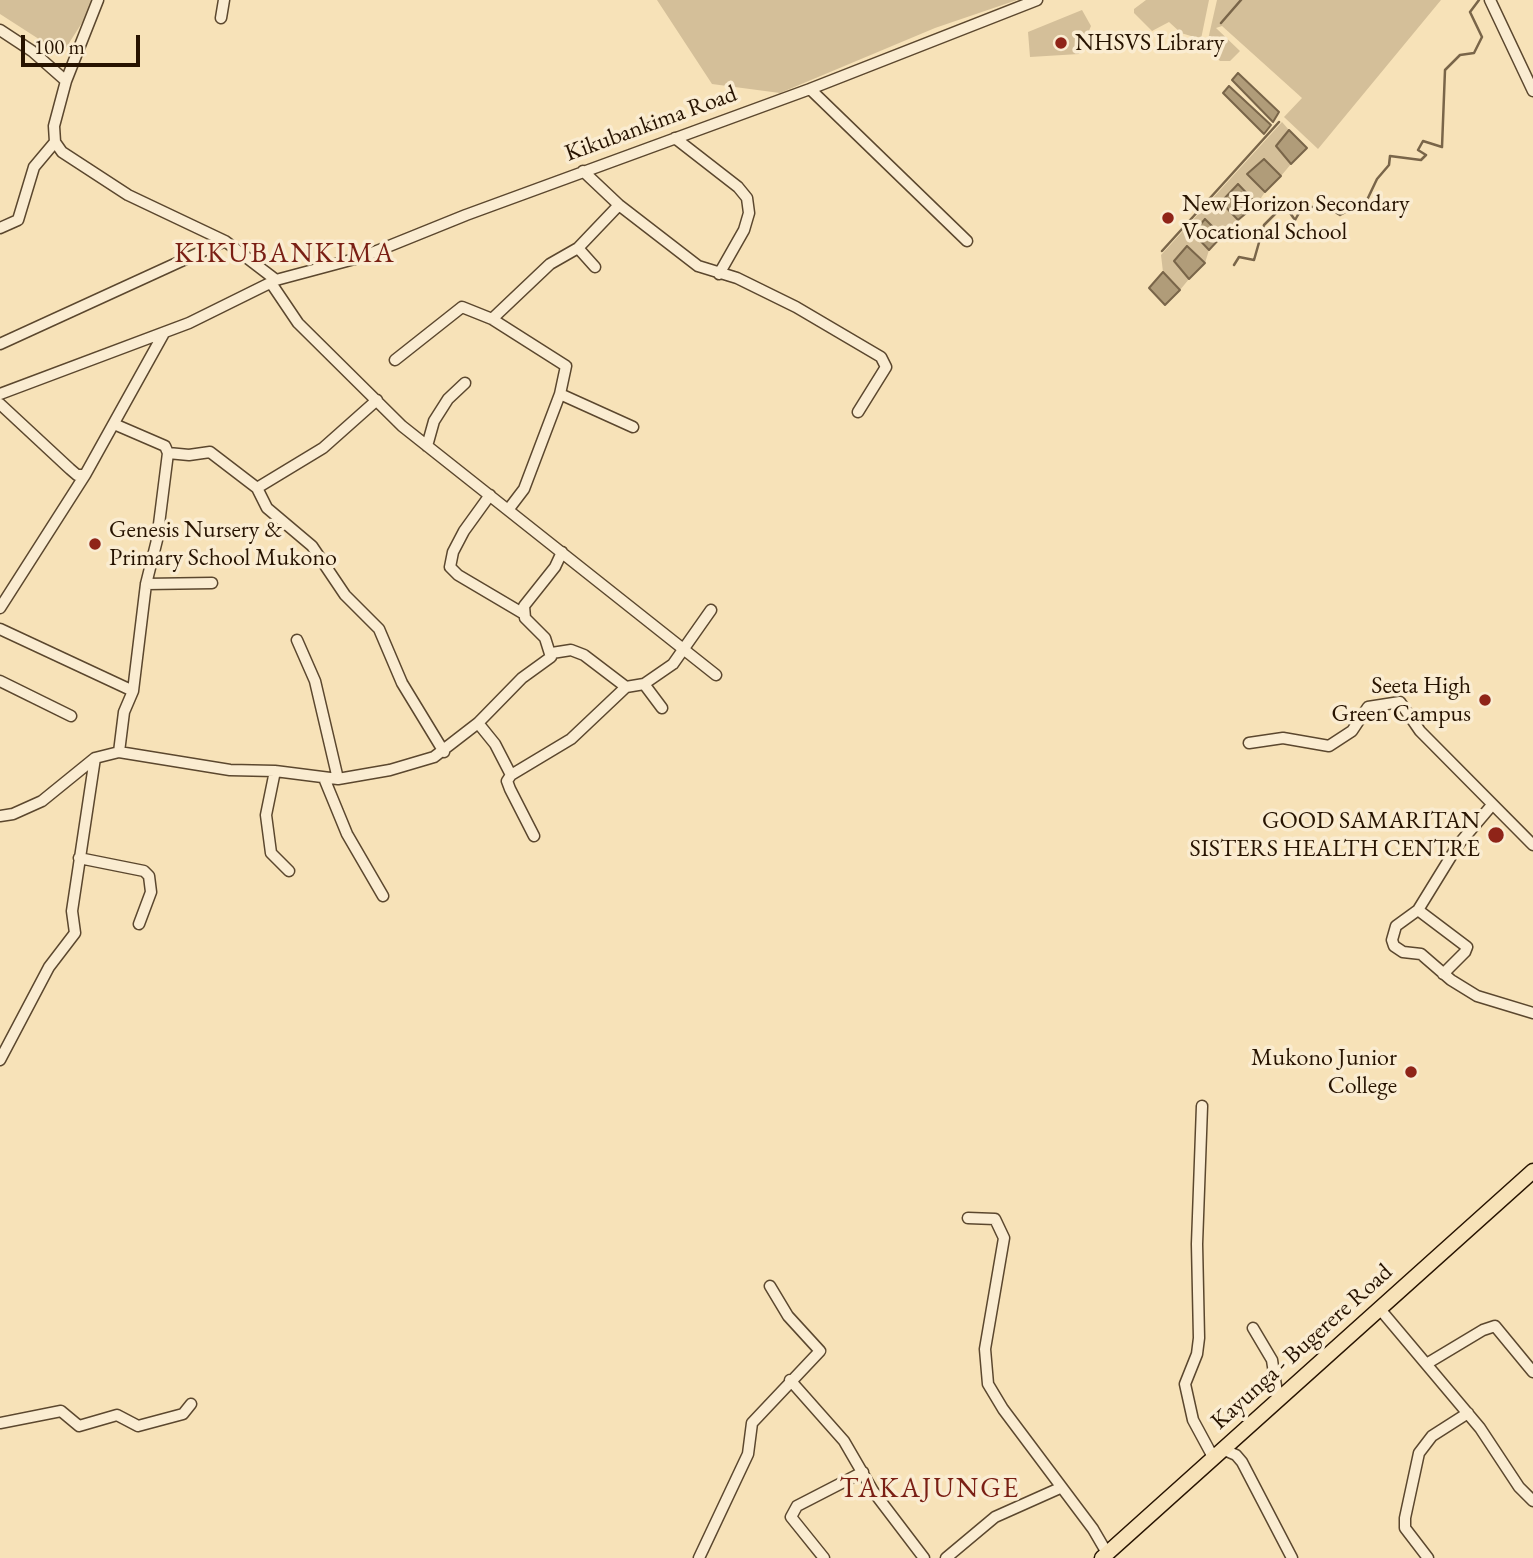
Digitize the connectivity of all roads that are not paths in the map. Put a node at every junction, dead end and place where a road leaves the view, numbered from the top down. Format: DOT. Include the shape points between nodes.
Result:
graph roads {
  1 [pos="99,0"];
  2 [pos="223,0"];
  3 [pos="1037,0"];
  4 [pos="1490,0"];
  5 [pos="221,18"];
  6 [pos="0,30"];
  7 [pos="66,81"];
  8 [pos="810,89"];
  9 [pos="1533,91"];
  10 [pos="675,138"];
  11 [pos="55,142"];
  12 [pos="583,171"];
  13 [pos="619,205"];
  14 [pos="0,228"];
  15 [pos="225,241"];
  16 [pos="967,241"];
  17 [pos="578,247"];
  18 [pos="595,267"];
  19 [pos="719,274"];
  20 [pos="274,281"];
  21 [pos="492,319"];
  22 [pos="164,333"];
  23 [pos="0,344"];
  24 [pos="395,360"];
  25 [pos="465,383"];
  26 [pos="0,394"];
  27 [pos="560,394"];
  28 [pos="377,400"];
  29 [pos="0,404"];
  30 [pos="858,412"];
  31 [pos="114,424"];
  32 [pos="633,427"];
  33 [pos="427,446"];
  34 [pos="168,453"];
  35 [pos="85,475"];
  36 [pos="257,488"];
  37 [pos="490,495"];
  38 [pos="508,509"];
  39 [pos="562,552"];
  40 [pos="212,583"];
  41 [pos="146,584"];
  42 [pos="0,608"];
  43 [pos="710,610"];
  44 [pos="524,614"];
  45 [pos="0,629"];
  46 [pos="297,640"];
  47 [pos="684,648"];
  48 [pos="552,653"];
  49 [pos="716,675"];
  50 [pos="0,681"];
  51 [pos="645,684"];
  52 [pos="626,687"];
  53 [pos="133,691"];
  54 [pos="662,708"];
  55 [pos="71,716"];
  56 [pos="478,723"];
  57 [pos="1249,743"];
  58 [pos="119,752"];
  59 [pos="444,752"];
  60 [pos="95,758"];
  61 [pos="275,771"];
  62 [pos="511,775"];
  63 [pos="324,778"];
  64 [pos="338,779"];
  65 [pos="1492,805"];
  66 [pos="0,816"];
  67 [pos="534,836"];
  68 [pos="1533,845"];
  69 [pos="79,858"];
  70 [pos="289,871"];
  71 [pos="383,896"];
  72 [pos="1418,909"];
  73 [pos="139,923"];
  74 [pos="1443,974"];
  75 [pos="1533,1013"];
  76 [pos="0,1060"];
  77 [pos="1202,1106"];
  78 [pos="1533,1171"];
  79 [pos="968,1218"];
  80 [pos="770,1286"];
  81 [pos="1379,1308"];
  82 [pos="1253,1328"];
  83 [pos="1428,1363"];
  84 [pos="1533,1372"];
  85 [pos="790,1380"];
  86 [pos="1278,1399"];
  87 [pos="191,1404"];
  88 [pos="1468,1413"];
  89 [pos="0,1423"];
  90 [pos="1217,1453"];
  91 [pos="863,1472"];
  92 [pos="1060,1488"];
  93 [pos="1533,1501"];
  94 [pos="1104,1556"];
  95 [pos="699,1558"];
  96 [pos="824,1558"];
  97 [pos="925,1558"];
  98 [pos="946,1558"];
  99 [pos="1292,1558"];
  100 [pos="1429,1558"];
  1 -- 7 [label="street"];
  2 -- 5 [label="street"];
  3 -- 8 [label="street, Kikubankima Road"];
  4 -- 9 [label="street"];
  6 -- 7 [label="street"];
  7 -- 11 [label="street" via="54,126"];
  8 -- 10 [label="street, Kikubankima Road"];
  8 -- 16 [label="street"];
  10 -- 12 [label="street, Kikubankima Road"];
  10 -- 19 [label="street" via="747,198 744,230"];
  11 -- 14 [label="street" via="34,167 18,220"];
  11 -- 15 [label="street" via="97,177"];
  12 -- 13 [label="street"];
  12 -- 20 [label="street, Kikubankima Road" via="362,257"];
  13 -- 17 [label="street"];
  13 -- 19 [label="street" via="698,265"];
  15 -- 20 [label="street"];
  15 -- 23 [label="street"];
  17 -- 18 [label="street"];
  17 -- 21 [label="street" via="550,264"];
  19 -- 30 [label="street" via="796,307 881,357 886,367"];
  20 -- 22 [label="street, Kikubankima Road"];
  20 -- 28 [label="street" via="298,323"];
  21 -- 24 [label="street" via="462,307"];
  21 -- 27 [label="street" via="566,366"];
  22 -- 26 [label="street, Kikubankima Road"];
  22 -- 31 [label="street"];
  25 -- 33 [label="street" via="434,421"];
  27 -- 32 [label="street"];
  27 -- 38 [label="street" via="524,489"];
  28 -- 33 [label="street"];
  28 -- 36 [label="street" via="323,448"];
  29 -- 35 [label="street" via="70,470"];
  31 -- 34 [label="street" via="165,446"];
  31 -- 35 [label="street"];
  33 -- 37 [label="street"];
  34 -- 36 [label="street" via="210,452"];
  34 -- 41 [label="street" via="157,540"];
  35 -- 42 [label="street"];
  36 -- 59 [label="street" via="267,508 312,546 345,595 380,629 402,683"];
  37 -- 38 [label="street"];
  37 -- 44 [label="street" via="464,531 450,567"];
  38 -- 39 [label="street"];
  39 -- 44 [label="street" via="527,599"];
  39 -- 47 [label="street"];
  40 -- 41 [label="street"];
  41 -- 53 [label="street"];
  43 -- 47 [label="street"];
  44 -- 48 [label="street"];
  45 -- 53 [label="street"];
  46 -- 64 [label="street" via="315,681"];
  47 -- 49 [label="street"];
  47 -- 51 [label="street" via="673,664"];
  48 -- 52 [label="street" via="571,650 584,655"];
  48 -- 56 [label="street"];
  50 -- 55 [label="street"];
  51 -- 52 [label="street"];
  51 -- 54 [label="street"];
  52 -- 62 [label="street" via="570,739"];
  53 -- 58 [label="street" via="124,712"];
  56 -- 59 [label="street"];
  56 -- 62 [label="street"];
  57 -- 65 [label="street" via="1283,738 1329,746 1352,732 1368,707 1400,702 1420,730"];
  58 -- 60 [label="street"];
  58 -- 61 [label="street" via="230,770"];
  59 -- 64 [label="street" via="420,763"];
  60 -- 66 [label="street" via="42,801"];
  60 -- 69 [label="street"];
  61 -- 63 [label="street"];
  61 -- 70 [label="street" via="266,814 271,853"];
  62 -- 67 [label="street" via="507,781 510,789"];
  63 -- 64 [label="street"];
  63 -- 71 [label="street" via="348,834"];
  65 -- 68 [label="street"];
  65 -- 72 [label="street" via="1451,855"];
  69 -- 73 [label="street" via="144,871 149,876 151,892"];
  69 -- 76 [label="street" via="72,911 75,933 49,967"];
  72 -- 74 [label="street" via="1467,947"];
  72 -- 74 [label="street" via="1396,926 1394,946 1421,954"];
  74 -- 75 [label="street" via="1477,996"];
  77 -- 90 [label="street" via="1199,1338 1185,1384 1193,1420"];
  78 -- 81 [label="main road, Kayunga - Bugerere Road"];
  79 -- 92 [label="street" via="995,1219 1004,1238 985,1349 988,1384"];
  80 -- 85 [label="street" via="788,1316 820,1351"];
  81 -- 83 [label="street"];
  81 -- 86 [label="main road, Kayunga - Bugerere Road"];
  82 -- 86 [label="street" via="1272,1360"];
  83 -- 84 [label="street" via="1495,1326"];
  83 -- 88 [label="street"];
  85 -- 91 [label="street" via="844,1441"];
  85 -- 95 [label="street" via="752,1423 748,1454"];
  86 -- 90 [label="main road, Kayunga - Bugerere Road"];
  87 -- 89 [label="street" via="183,1415 138,1426 117,1415 79,1426 61,1411"];
  88 -- 93 [label="street"];
  88 -- 100 [label="street" via="1432,1436 1419,1453 1405,1528"];
  90 -- 94 [label="main road, Kayunga - Bugerere Road"];
  90 -- 99 [label="street" via="1236,1455 1242,1462"];
  91 -- 96 [label="street" via="797,1506 791,1517"];
  91 -- 97 [label="street"];
  92 -- 94 [label="street" via="1093,1529"];
  92 -- 98 [label="street" via="995,1517"];
}
